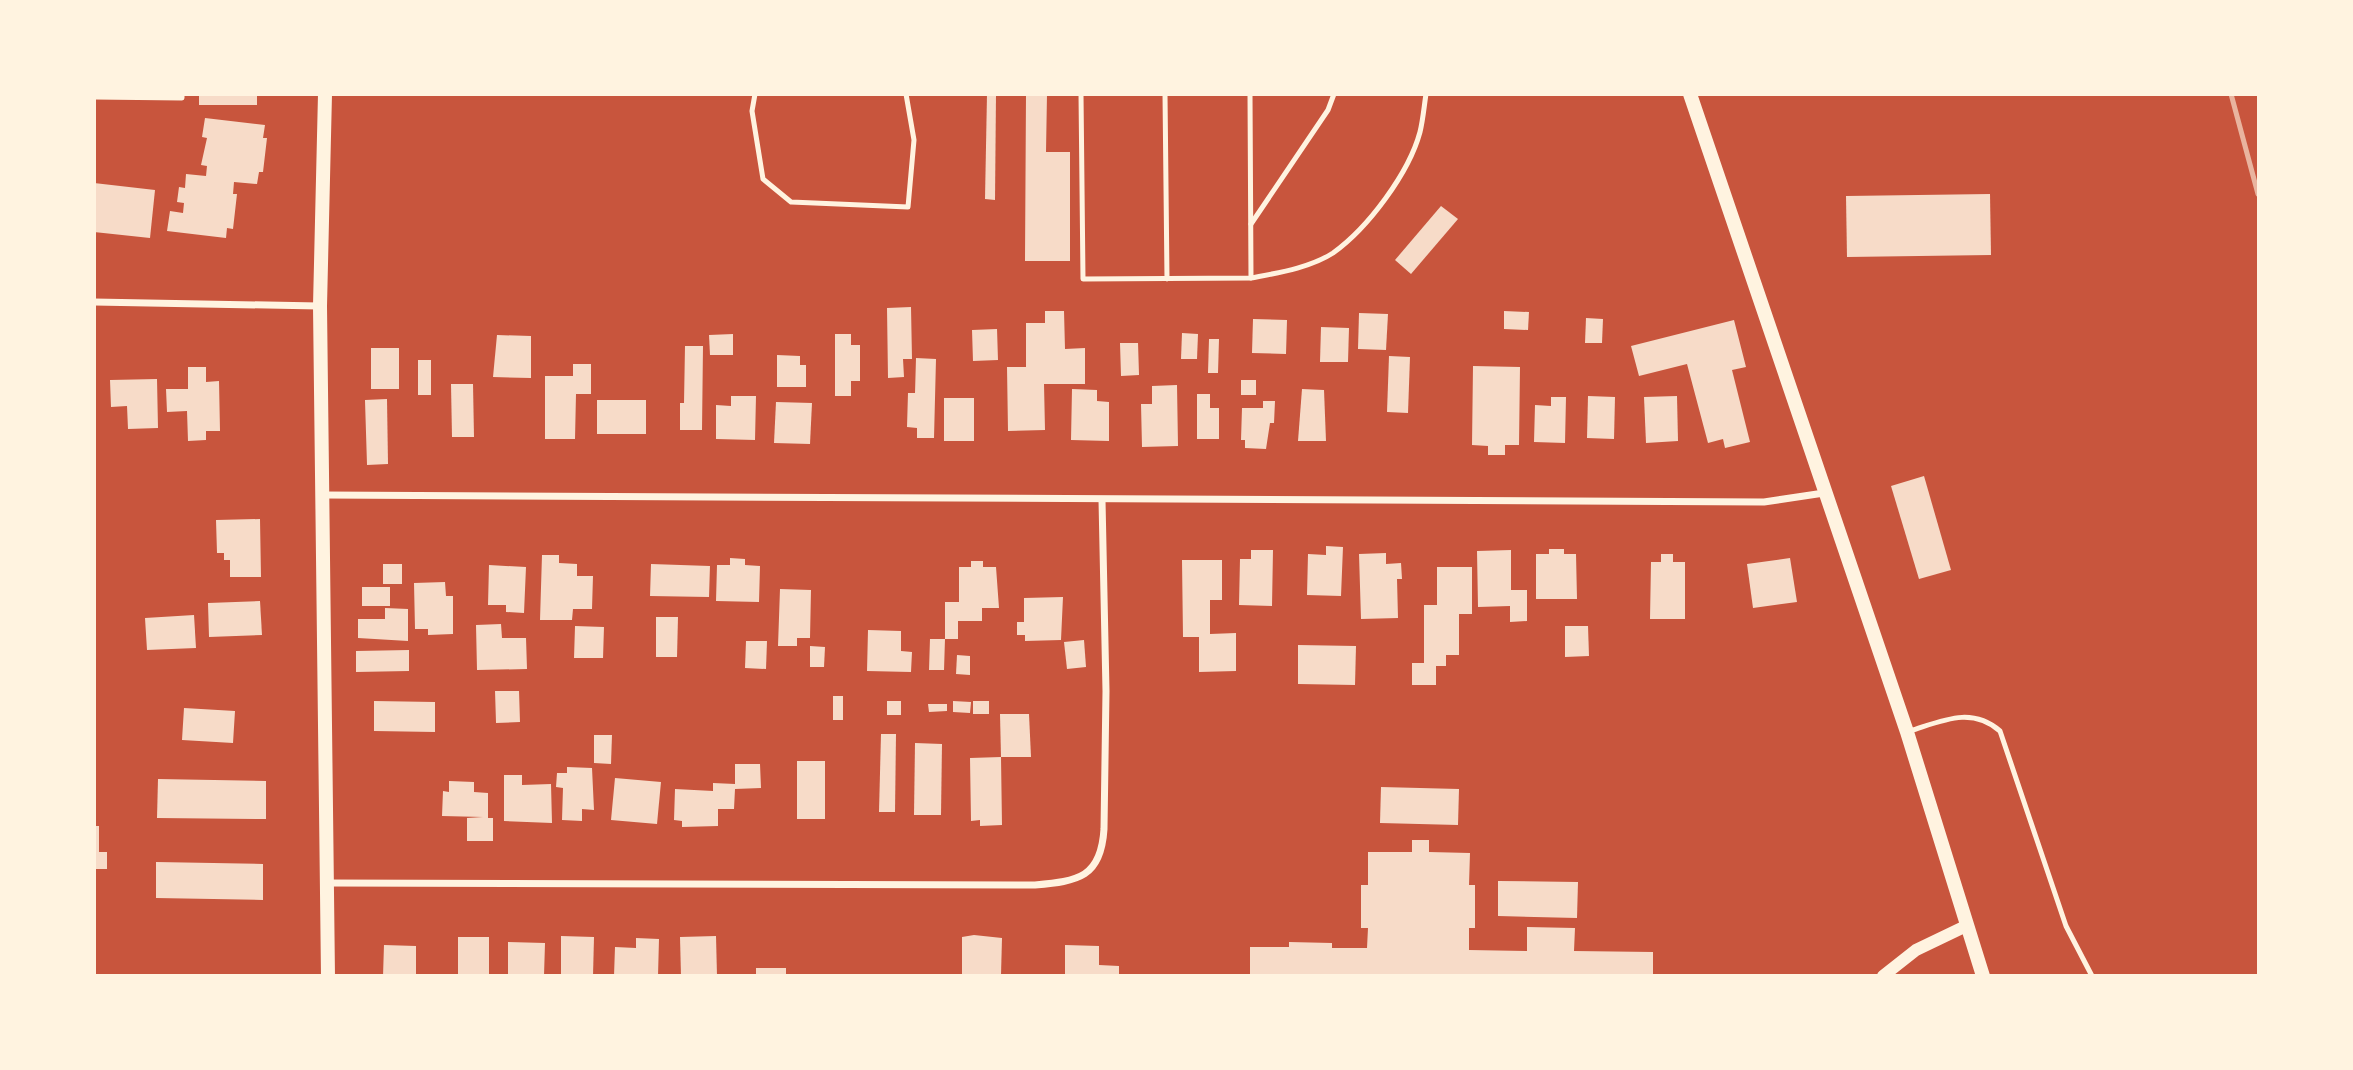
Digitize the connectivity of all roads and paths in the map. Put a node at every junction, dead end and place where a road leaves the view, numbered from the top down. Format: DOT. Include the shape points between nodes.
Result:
graph roads {
  1 [pos="182,94"];
  2 [pos="325,94"];
  3 [pos="755,94"];
  4 [pos="906,94"];
  5 [pos="1081,94"];
  6 [pos="1165,94"];
  7 [pos="1250,94"];
  8 [pos="1334,94"];
  9 [pos="1426,94"];
  10 [pos="1690,94"];
  11 [pos="94,97"];
  12 [pos="1251,225"];
  13 [pos="1251,278"];
  14 [pos="1167,279"];
  15 [pos="94,302"];
  16 [pos="320,306"];
  17 [pos="1824,494"];
  18 [pos="324,495"];
  19 [pos="1102,500"];
  20 [pos="1907,732"];
  21 [pos="327,883"];
  22 [pos="1966,926"];
  23 [pos="328,975"];
  24 [pos="1882,975"];
  25 [pos="1983,975"];
  26 [pos="2092,975"];
  1 -- 11 [label="lane" via="182,98"];
  2 -- 16 [label="main road"];
  3 -- 4 [label="lane" via="752,111 763,179 791,202 908,207 914,139"];
  5 -- 14 [label="lane" via="1083,279"];
  6 -- 14 [label="lane"];
  7 -- 12 [label="lane"];
  8 -- 12 [label="lane" via="1323,119"];
  9 -- 13 [label="lane" via="1420,134 1375,213 1331,254 1292,270"];
  10 -- 17 [label="main road"];
  12 -- 13 [label="lane"];
  13 -- 14 [label="lane"];
  15 -- 16 [label="street"];
  16 -- 18 [label="main road"];
  17 -- 19 [label="street" via="1764,502"];
  17 -- 20 [label="main road"];
  18 -- 19 [label="street"];
  18 -- 21 [label="main road"];
  19 -- 21 [label="street" via="1104,829 1103,848 1083,877 1035,885"];
  20 -- 22 [label="main road"];
  20 -- 26 [label="lane" via="1959,715 1990,722 2000,731 2066,926"];
  21 -- 23 [label="main road"];
  22 -- 24 [label="street" via="1916,950"];
  22 -- 25 [label="main road"];
}
